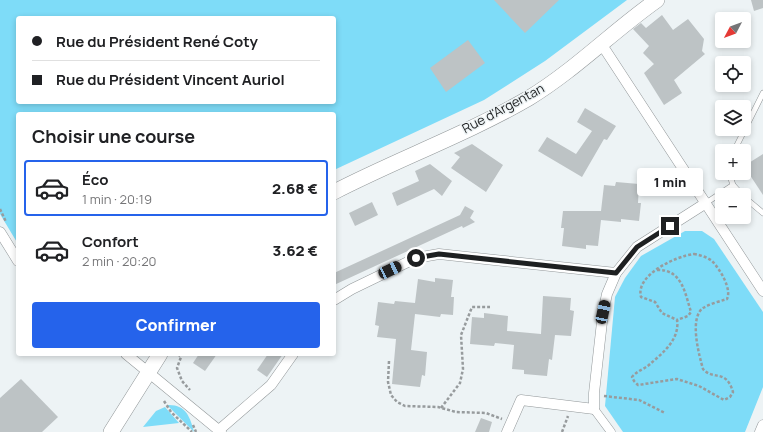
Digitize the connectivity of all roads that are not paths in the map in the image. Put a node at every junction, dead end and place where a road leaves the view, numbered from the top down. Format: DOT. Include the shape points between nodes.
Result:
graph roads {
  1 [pos="657,0"];
  2 [pos="601,45"];
  3 [pos="763,93"];
  4 [pos="738,144"];
  5 [pos="732,180"];
  6 [pos="734,185"];
  7 [pos="736,188"];
  8 [pos="336,191"];
  9 [pos="706,203"];
  10 [pos="751,203"];
  11 [pos="763,213"];
  12 [pos="0,232"];
  13 [pos="16,258"];
  14 [pos="616,273"];
  15 [pos="763,291"];
  16 [pos="336,299"];
  17 [pos="128,356"];
  18 [pos="159,356"];
  19 [pos="292,356"];
  20 [pos="147,373"];
  21 [pos="594,409"];
  22 [pos="763,425"];
  23 [pos="509,427"];
  24 [pos="220,431"];
  25 [pos="111,432"];
  26 [pos="611,432"];
  27 [pos="760,432"];
  1 -- 2 [label="main road, Rue d'Argentan"];
  2 -- 8 [label="main road, Rue d'Argentan" via="530,97"];
  2 -- 9 [label="street"];
  3 -- 4 [label="lane"];
  5 -- 6 [label="lane"];
  6 -- 7 [label="lane"];
  6 -- 9 [label="lane"];
  9 -- 14 [label="street" via="637,247"];
  9 -- 15 [label="street"];
  10 -- 11 [label="lane"];
  12 -- 13 [label="street"];
  14 -- 16 [label="street" via="439,254 416,258"];
  14 -- 21 [label="street" via="603,312"];
  17 -- 20 [label="street"];
  18 -- 20 [label="main road"];
  19 -- 24 [label="street" via="271,385"];
  20 -- 24 [label="street"];
  20 -- 25 [label="main road"];
  21 -- 23 [label="street" via="521,400"];
  21 -- 26 [label="street"];
  22 -- 27 [label="street"];
}
